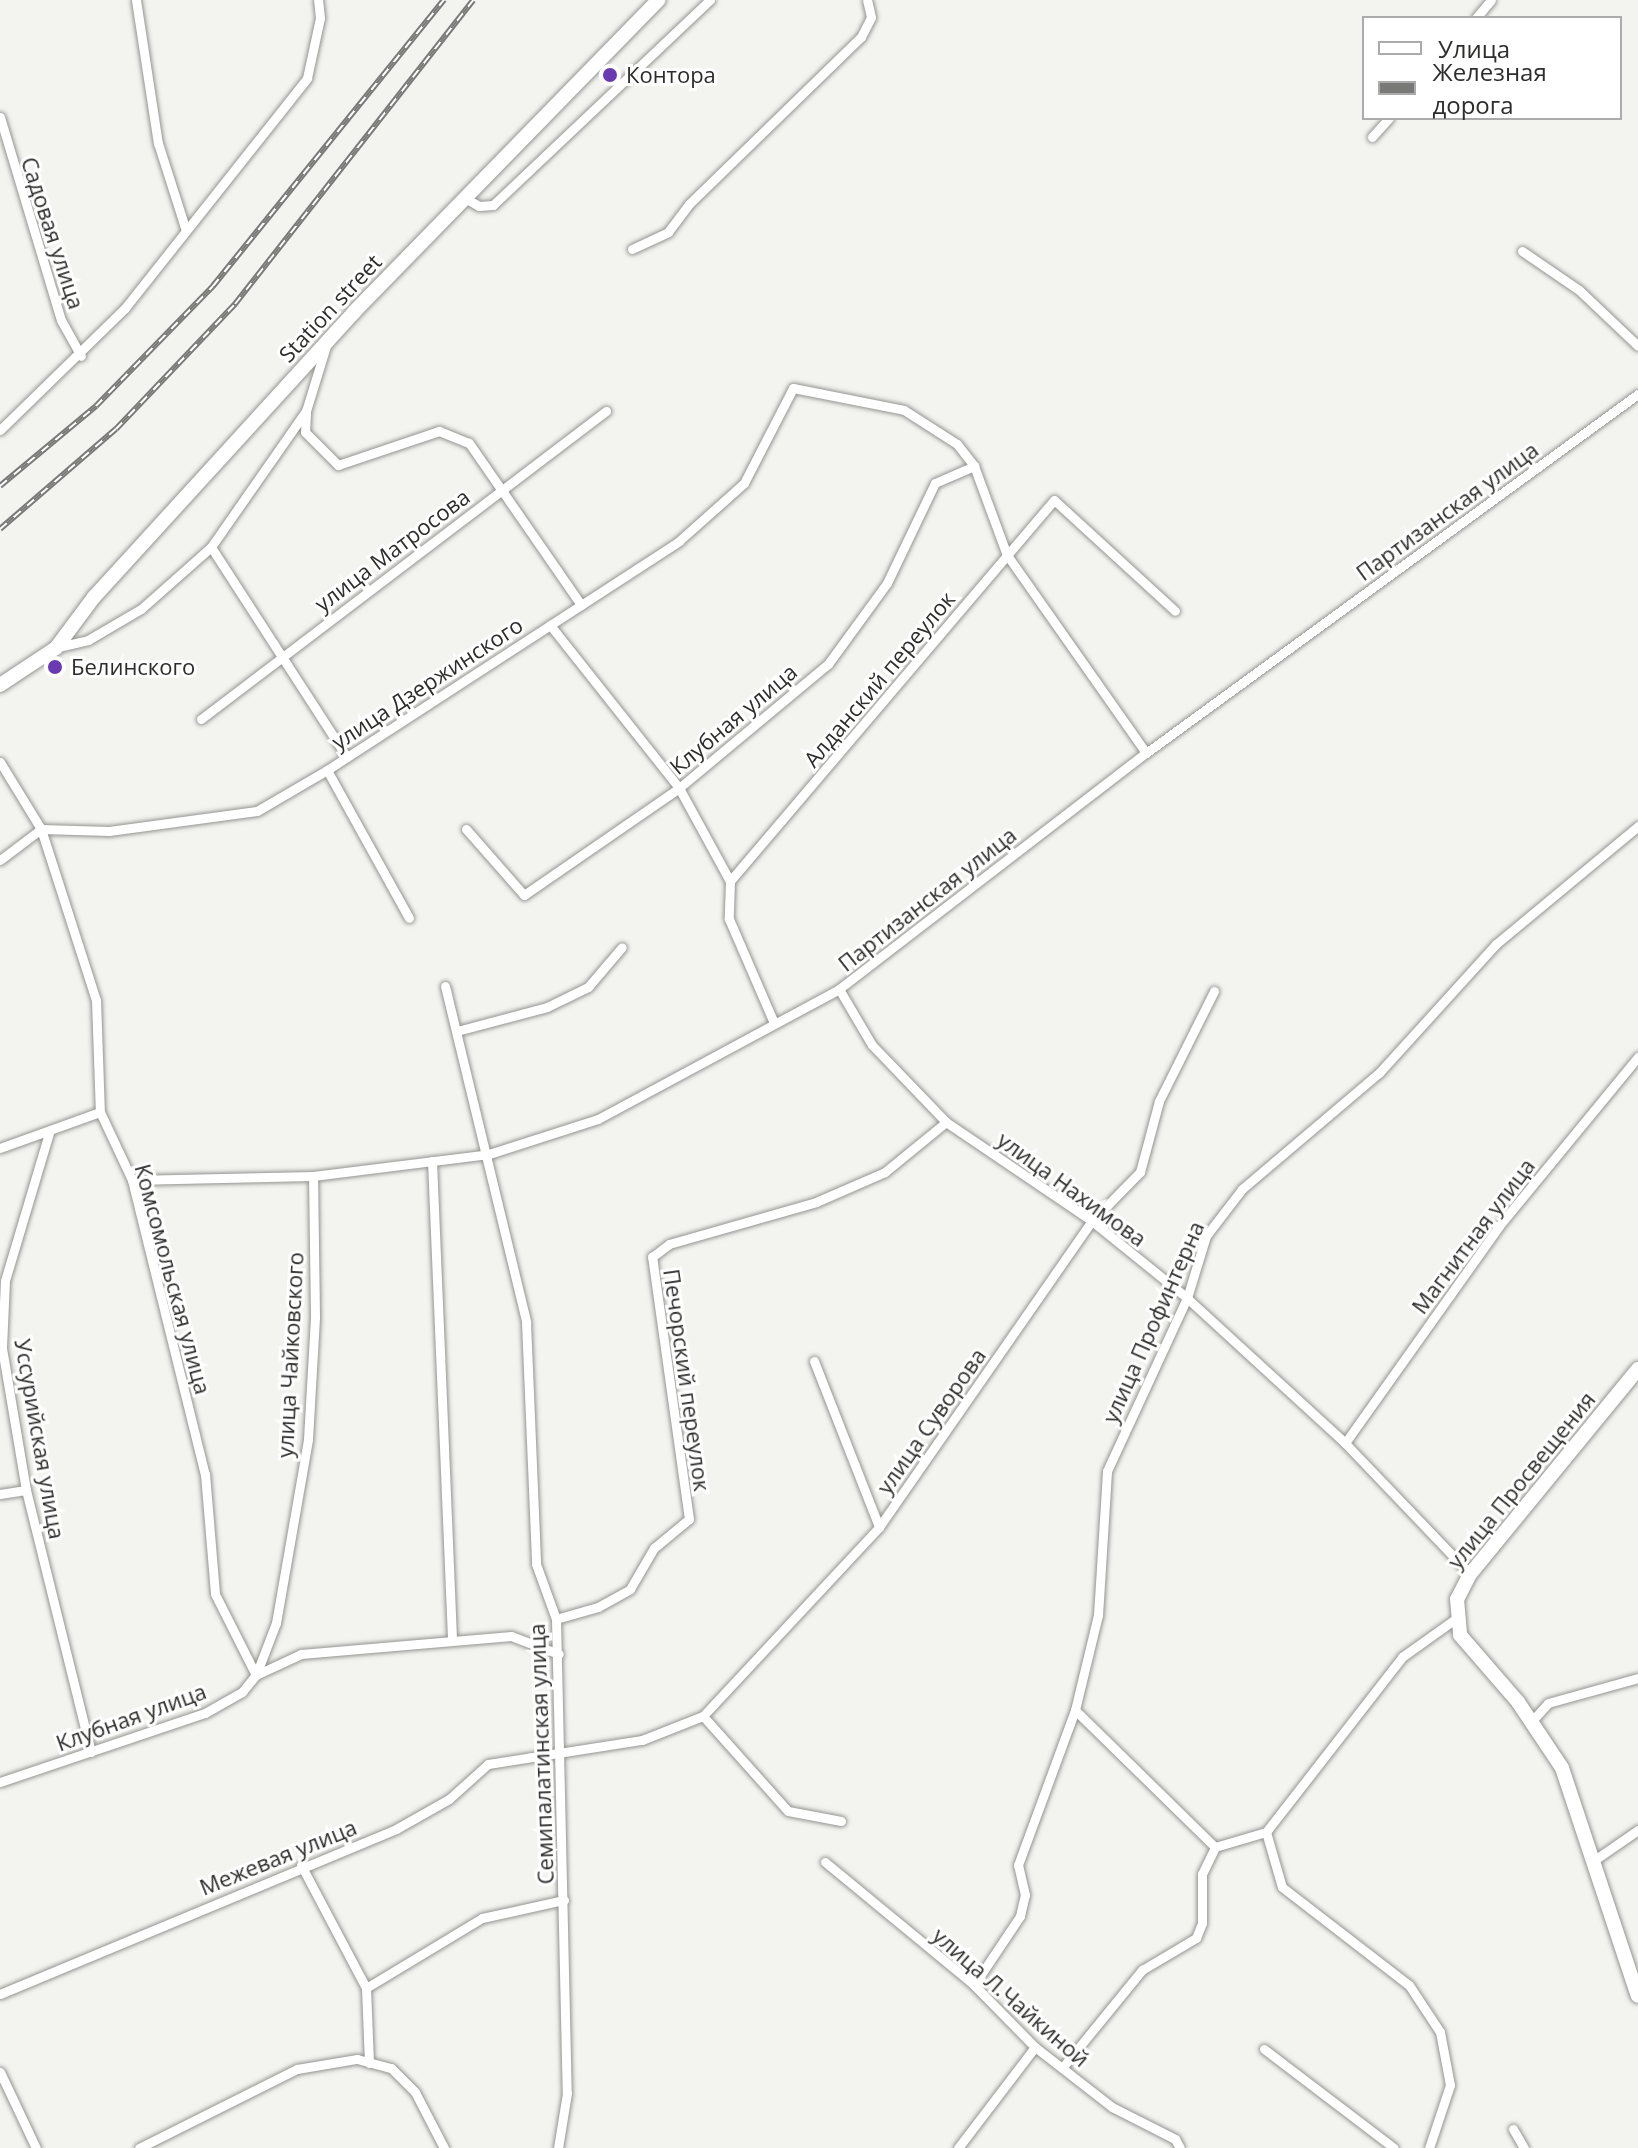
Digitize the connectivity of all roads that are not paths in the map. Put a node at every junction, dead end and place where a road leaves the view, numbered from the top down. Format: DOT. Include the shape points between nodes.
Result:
graph roads {
  1 [pos="136,0"];
  2 [pos="318,0"];
  3 [pos="658,0"];
  4 [pos="710,0"];
  5 [pos="867,0"];
  6 [pos="1491,0"];
  7 [pos="1478,16"];
  8 [pos="0,117"];
  9 [pos="1387,120"];
  10 [pos="1372,137"];
  11 [pos="465,198"];
  12 [pos="186,231"];
  13 [pos="632,249"];
  14 [pos="1522,251"];
  15 [pos="326,346"];
  16 [pos="1638,346"];
  17 [pos="81,356"];
  18 [pos="1638,394"];
  19 [pos="306,411"];
  20 [pos="606,411"];
  21 [pos="0,430"];
  22 [pos="974,466"];
  23 [pos="500,491"];
  24 [pos="211,547"];
  25 [pos="1007,555"];
  26 [pos="581,605"];
  27 [pos="1175,611"];
  28 [pos="550,625"];
  29 [pos="50,652"];
  30 [pos="280,659"];
  31 [pos="0,685"];
  32 [pos="201,719"];
  33 [pos="1146,753"];
  34 [pos="347,757"];
  35 [pos="0,762"];
  36 [pos="327,770"];
  37 [pos="679,788"];
  38 [pos="1638,826"];
  39 [pos="41,829"];
  40 [pos="466,829"];
  41 [pos="0,860"];
  42 [pos="730,881"];
  43 [pos="409,918"];
  44 [pos="622,947"];
  45 [pos="445,986"];
  46 [pos="839,989"];
  47 [pos="1214,991"];
  48 [pos="774,1023"];
  49 [pos="457,1031"];
  50 [pos="1638,1057"];
  51 [pos="100,1112"];
  52 [pos="946,1122"];
  53 [pos="49,1133"];
  54 [pos="0,1148"];
  55 [pos="489,1154"];
  56 [pos="432,1161"];
  57 [pos="313,1176"];
  58 [pos="132,1180"];
  59 [pos="1092,1221"];
  60 [pos="1187,1298"];
  61 [pos="814,1361"];
  62 [pos="1638,1369"];
  63 [pos="1345,1443"];
  64 [pos="26,1490"];
  65 [pos="0,1494"];
  66 [pos="879,1527"];
  67 [pos="1470,1574"];
  68 [pos="1458,1617"];
  69 [pos="556,1619"];
  70 [pos="452,1639"];
  71 [pos="559,1654"];
  72 [pos="256,1675"];
  73 [pos="1638,1678"];
  74 [pos="1075,1710"];
  75 [pos="703,1716"];
  76 [pos="1531,1722"];
  77 [pos="91,1752"];
  78 [pos="562,1756"];
  79 [pos="0,1782"];
  80 [pos="841,1821"];
  81 [pos="1638,1830"];
  82 [pos="1266,1832"];
  83 [pos="1215,1847"];
  84 [pos="1593,1861"];
  85 [pos="825,1862"];
  86 [pos="301,1865"];
  87 [pos="564,1900"];
  88 [pos="974,1985"];
  89 [pos="366,1988"];
  90 [pos="0,1994"];
  91 [pos="1638,1996"];
  92 [pos="1035,2047"];
  93 [pos="1264,2049"];
  94 [pos="369,2063"];
  95 [pos="1062,2068"];
  96 [pos="0,2072"];
  97 [pos="1513,2129"];
  98 [pos="36,2148"];
  99 [pos="139,2148"];
  100 [pos="444,2148"];
  101 [pos="558,2148"];
  102 [pos="958,2148"];
  103 [pos="1180,2148"];
  104 [pos="1394,2148"];
  105 [pos="1429,2148"];
  106 [pos="1524,2148"];
  1 -- 12 [label="street" via="158,143"];
  2 -- 12 [label="street" via="320,18 307,78"];
  3 -- 11 [label="main road, Station street"];
  4 -- 11 [label="street" via="493,205 479,206"];
  5 -- 13 [label="street" via="871,17 861,37 689,204 668,232"];
  6 -- 7 [label="street"];
  8 -- 17 [label="street, Садовая улица" via="61,320"];
  9 -- 10 [label="street"];
  11 -- 15 [label="main road, Station street"];
  12 -- 17 [label="street"];
  14 -- 16 [label="street" via="1579,290"];
  15 -- 19 [label="street"];
  15 -- 29 [label="main road, Station street" via="94,597"];
  17 -- 21 [label="street"];
  18 -- 33 [label="street, Партизанская улица"];
  19 -- 23 [label="street" via="305,432 338,465 439,431 469,443"];
  19 -- 24 [label="street"];
  20 -- 23 [label="street, улица Матросова"];
  22 -- 25 [label="street"];
  22 -- 26 [label="street, улица Дзержинского" via="957,444 904,410 793,388 744,483 679,541"];
  22 -- 37 [label="street, Клубная улица" via="935,483 887,583 828,664"];
  23 -- 26 [label="street"];
  23 -- 30 [label="street, улица Матросова"];
  24 -- 29 [label="street" via="141,609 88,640"];
  24 -- 30 [label="street"];
  25 -- 27 [label="street, Алданский переулок" via="1054,500"];
  25 -- 33 [label="street"];
  25 -- 42 [label="street, Алданский переулок"];
  26 -- 28 [label="street, улица Дзержинского"];
  28 -- 34 [label="street, улица Дзержинского"];
  28 -- 37 [label="street"];
  29 -- 31 [label="main road"];
  30 -- 32 [label="street, улица Матросова"];
  30 -- 34 [label="street"];
  33 -- 46 [label="street, Партизанская улица"];
  34 -- 36 [label="street, улица Дзержинского"];
  35 -- 39 [label="street, Комсомольская улица"];
  36 -- 39 [label="street, улица Дзержинского" via="257,811 109,831"];
  36 -- 43 [label="street"];
  37 -- 40 [label="street, Клубная улица" via="524,895"];
  37 -- 42 [label="street"];
  38 -- 60 [label="street, улица Профинтерна" via="1496,944 1379,1073 1242,1189 1206,1236"];
  39 -- 41 [label="street"];
  39 -- 51 [label="street, Комсомольская улица" via="96,1000"];
  42 -- 48 [label="street" via="729,919"];
  44 -- 49 [label="street" via="588,987 547,1007"];
  45 -- 49 [label="street, Семипалатинская улица"];
  46 -- 48 [label="street, Партизанская улица"];
  46 -- 52 [label="street, улица Нахимова" via="872,1045"];
  47 -- 59 [label="street, улица Суворова" via="1159,1101 1140,1172"];
  48 -- 55 [label="street, Партизанская улица" via="598,1119"];
  49 -- 55 [label="street, Семипалатинская улица"];
  50 -- 63 [label="street, Магнитная улица" via="1499,1226"];
  51 -- 53 [label="street"];
  51 -- 58 [label="street, Комсомольская улица"];
  52 -- 59 [label="street, улица Нахимова"];
  52 -- 69 [label="street, Печорский переулок" via="885,1172 816,1202 669,1244 652,1257 689,1519 654,1548 630,1589 598,1607"];
  53 -- 54 [label="street"];
  53 -- 64 [label="street, Уссурийская улица" via="5,1281 2,1348"];
  55 -- 56 [label="street, Партизанская улица"];
  55 -- 69 [label="street, Семипалатинская улица" via="526,1322 536,1564"];
  56 -- 57 [label="street, Партизанская улица"];
  56 -- 70 [label="street"];
  57 -- 58 [label="street, Партизанская улица"];
  57 -- 72 [label="street, улица Чайковского" via="315,1317 308,1439 276,1623"];
  58 -- 72 [label="street, Комсомольская улица" via="205,1474 215,1594"];
  59 -- 60 [label="street, улица Нахимова"];
  59 -- 66 [label="street, улица Суворова"];
  60 -- 63 [label="street, улица Нахимова"];
  60 -- 74 [label="street, улица Профинтерна" via="1107,1471 1098,1615"];
  61 -- 66 [label="street"];
  62 -- 67 [label="main road, улица Просвещения"];
  63 -- 67 [label="street, улица Нахимова"];
  64 -- 65 [label="street"];
  64 -- 77 [label="street, Уссурийская улица"];
  66 -- 75 [label="street, улица Суворова"];
  67 -- 68 [label="main road, улица Просвещения" via="1457,1599"];
  68 -- 76 [label="main road" via="1460,1635"];
  68 -- 82 [label="street" via="1402,1657"];
  69 -- 71 [label="street, Семипалатинская улица"];
  70 -- 71 [label="street, Клубная улица" via="511,1636"];
  70 -- 72 [label="street, Клубная улица" via="301,1654"];
  71 -- 78 [label="street, Семипалатинская улица"];
  72 -- 77 [label="street, Клубная улица" via="242,1692 205,1713"];
  73 -- 76 [label="street" via="1548,1703"];
  74 -- 83 [label="street"];
  74 -- 88 [label="street, улица Профинтерна" via="1018,1865 1025,1895 1020,1916"];
  75 -- 78 [label="street, улица Суворова" via="642,1740"];
  75 -- 80 [label="street" via="788,1811"];
  76 -- 84 [label="main road" via="1562,1768"];
  77 -- 79 [label="street, Клубная улица"];
  78 -- 86 [label="street, Межевая улица" via="488,1764 449,1799 396,1829"];
  78 -- 87 [label="street, Семипалатинская улица"];
  81 -- 84 [label="street"];
  82 -- 83 [label="street"];
  82 -- 105 [label="street" via="1282,1887 1409,1985 1440,2032 1450,2085"];
  83 -- 95 [label="street" via="1202,1874 1202,1923 1196,1938 1142,1970"];
  84 -- 91 [label="main road"];
  85 -- 88 [label="street, улица Л.Чайкиной"];
  86 -- 89 [label="street"];
  86 -- 90 [label="street, Межевая улица"];
  87 -- 89 [label="street" via="482,1918"];
  87 -- 101 [label="street, Семипалатинская улица" via="567,2093"];
  88 -- 92 [label="street, улица Л.Чайкиной"];
  89 -- 94 [label="street"];
  92 -- 95 [label="street, улица Л.Чайкиной"];
  92 -- 102 [label="street"];
  93 -- 104 [label="street"];
  94 -- 99 [label="street" via="357,2059 297,2069"];
  94 -- 100 [label="street" via="391,2068 415,2092"];
  95 -- 103 [label="street, улица Л.Чайкиной" via="1112,2107 1175,2139"];
  96 -- 98 [label="street"];
  97 -- 106 [label="street"];
}
